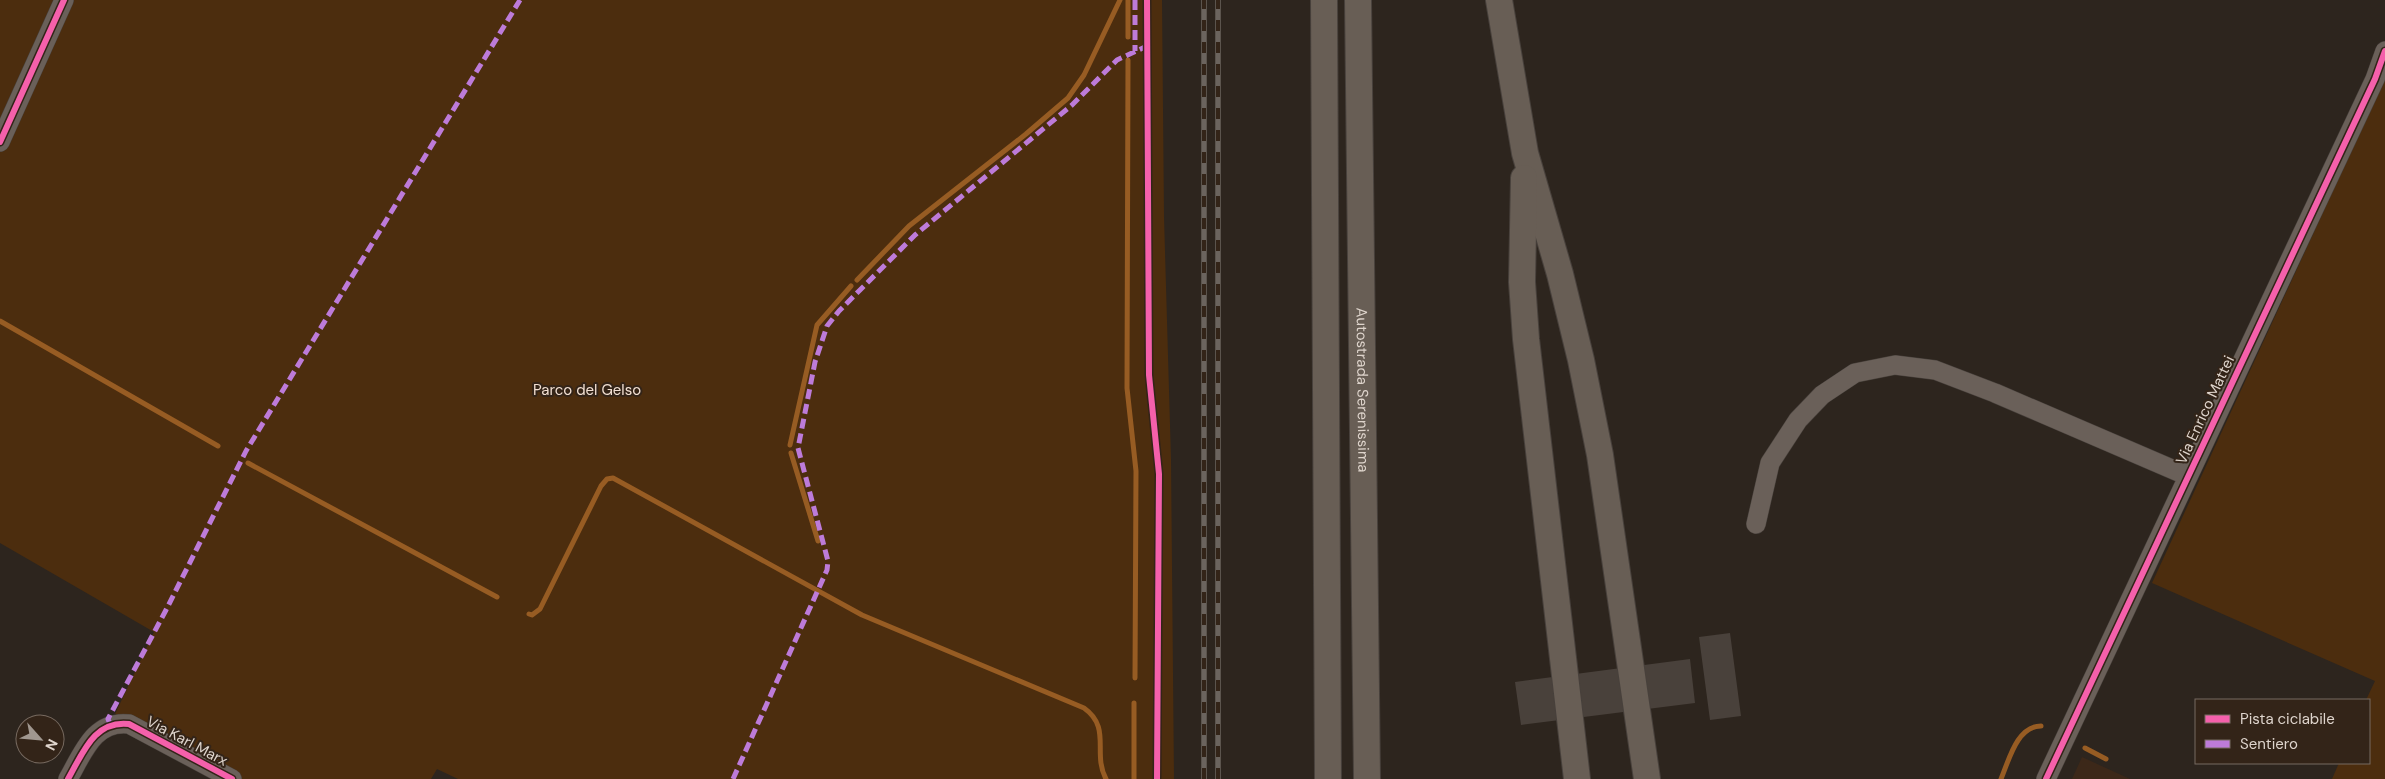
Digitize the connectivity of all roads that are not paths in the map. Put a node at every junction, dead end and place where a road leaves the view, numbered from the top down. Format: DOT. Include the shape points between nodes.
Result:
graph roads {
  1 [pos="64,0"];
  2 [pos="1324,0"];
  3 [pos="1358,0"];
  4 [pos="1499,0"];
  5 [pos="2385,51"];
  6 [pos="0,142"];
  7 [pos="1525,153"];
  8 [pos="2188,476"];
  9 [pos="1756,524"];
  10 [pos="1328,705"];
  11 [pos="68,779"];
  12 [pos="232,779"];
  13 [pos="1324,779"];
  14 [pos="1328,779"];
  15 [pos="1367,779"];
  16 [pos="1577,779"];
  17 [pos="1647,779"];
  18 [pos="2046,779"];
  1 -- 6 [label="street"];
  2 -- 10 [label="highway"];
  3 -- 15 [label="highway, Autostrada Serenissima"];
  4 -- 7 [label="highway"];
  5 -- 8 [label="street, Via Enrico Mattei" via="2375,79"];
  7 -- 16 [label="highway" via="1522,282 1526,339"];
  7 -- 17 [label="highway" via="1560,274 1598,446"];
  8 -- 9 [label="street" via="1935,370 1896,365 1855,374 1822,395 1798,420 1770,463"];
  8 -- 18 [label="street, Via Enrico Mattei"];
  10 -- 13 [label="highway"];
  10 -- 14 [label="highway"];
  11 -- 12 [label="street, Via Karl Marx" via="95,735 116,722 129,724"];
}
